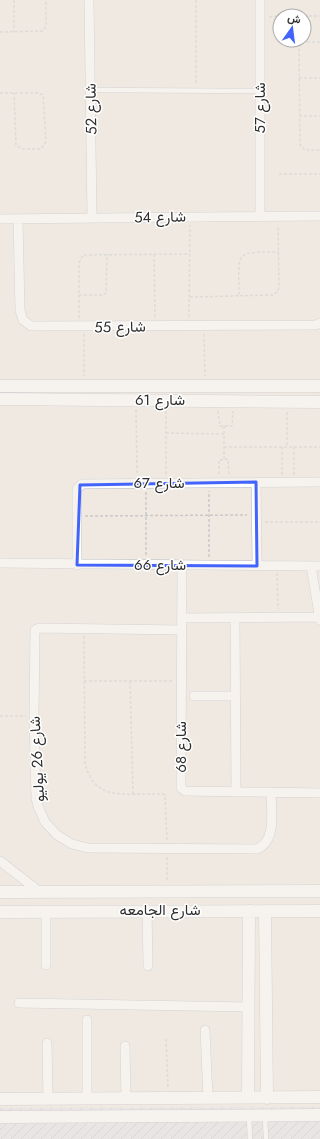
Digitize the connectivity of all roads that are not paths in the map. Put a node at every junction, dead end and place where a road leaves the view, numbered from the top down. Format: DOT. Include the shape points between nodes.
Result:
graph roads {
  1 [pos="89,0"];
  2 [pos="260,0"];
  3 [pos="90,90"];
  4 [pos="260,91"];
  5 [pos="320,216"];
  6 [pos="260,217"];
  7 [pos="92,218"];
  8 [pos="0,219"];
  9 [pos="18,219"];
  10 [pos="320,323"];
  11 [pos="0,386"];
  12 [pos="320,386"];
  13 [pos="0,399"];
  14 [pos="320,402"];
  15 [pos="256,482"];
  16 [pos="320,482"];
  17 [pos="0,563"];
  18 [pos="77,565"];
  19 [pos="182,565"];
  20 [pos="257,566"];
  21 [pos="316,566"];
  22 [pos="182,618"];
  23 [pos="235,618"];
  24 [pos="319,619"];
  25 [pos="182,630"];
  26 [pos="194,696"];
  27 [pos="236,696"];
  28 [pos="236,792"];
  29 [pos="271,792"];
  30 [pos="320,793"];
  31 [pos="0,861"];
  32 [pos="320,891"];
  33 [pos="0,892"];
  34 [pos="40,892"];
  35 [pos="207,892"];
  36 [pos="147,910"];
  37 [pos="207,910"];
  38 [pos="249,910"];
  39 [pos="46,911"];
  40 [pos="265,911"];
  41 [pos="320,911"];
  42 [pos="0,912"];
  43 [pos="46,965"];
  44 [pos="148,966"];
  45 [pos="19,1003"];
  46 [pos="249,1007"];
  47 [pos="87,1020"];
  48 [pos="205,1030"];
  49 [pos="47,1043"];
  50 [pos="125,1046"];
  51 [pos="320,1097"];
  52 [pos="126,1098"];
  53 [pos="208,1098"];
  54 [pos="248,1098"];
  55 [pos="267,1098"];
  56 [pos="5,1099"];
  57 [pos="48,1099"];
  58 [pos="87,1099"];
  59 [pos="249,1115"];
  60 [pos="266,1115"];
  61 [pos="320,1115"];
  62 [pos="5,1117"];
  63 [pos="250,1139"];
  64 [pos="266,1139"];
  1 -- 3 [label="street, شارع 52"];
  2 -- 4 [label="street, شارع 57"];
  3 -- 4 [label="lane"];
  3 -- 7 [label="street, شارع 52"];
  4 -- 6 [label="street, شارع 57"];
  5 -- 6 [label="street, شارع 54"];
  6 -- 7 [label="street, شارع 54"];
  7 -- 9 [label="street, شارع 54"];
  8 -- 9 [label="street, شارع 54"];
  9 -- 10 [label="street, شارع 55" via="20,310 23,320 36,328"];
  11 -- 12 [label="main road, شارع 61"];
  13 -- 14 [label="main road, شارع 61"];
  15 -- 16 [label="street, شارع 67"];
  15 -- 18 [label="street, شارع 67" via="80,485 77,489"];
  15 -- 20 [label="street"];
  17 -- 18 [label="street, شارع 66"];
  18 -- 19 [label="street, شارع 66"];
  19 -- 20 [label="street, شارع 66"];
  19 -- 22 [label="street, شارع 68"];
  20 -- 21 [label="street, شارع 66"];
  21 -- 24 [label="street"];
  22 -- 23 [label="street"];
  22 -- 25 [label="street, شارع 68"];
  23 -- 24 [label="street"];
  23 -- 27 [label="street"];
  25 -- 28 [label="street, شارع 68" via="181,788 185,791"];
  25 -- 29 [label="street, شارع 26 يوليو" via="35,630 36,798 41,814 51,829 72,844 88,848 257,849 262,847 270,836"];
  26 -- 27 [label="street"];
  27 -- 28 [label="street"];
  28 -- 29 [label="street, شارع 68"];
  29 -- 30 [label="street, شارع 68"];
  31 -- 34 [label="street"];
  32 -- 35 [label="main road, شارع الجامعه"];
  33 -- 34 [label="main road, شارع الجامعه"];
  34 -- 35 [label="main road, شارع الجامعه"];
  35 -- 37 [label="main road"];
  36 -- 37 [label="main road, شارع الجامعه"];
  36 -- 39 [label="main road, شارع الجامعه"];
  36 -- 44 [label="street"];
  37 -- 38 [label="main road, شارع الجامعه"];
  38 -- 40 [label="main road, شارع الجامعه"];
  38 -- 46 [label="main road"];
  39 -- 42 [label="main road, شارع الجامعه"];
  39 -- 43 [label="street"];
  40 -- 41 [label="main road, شارع الجامعه"];
  40 -- 55 [label="main road"];
  45 -- 46 [label="street"];
  46 -- 54 [label="main road"];
  47 -- 58 [label="street"];
  48 -- 53 [label="street"];
  49 -- 57 [label="street"];
  50 -- 52 [label="street"];
  51 -- 55 [label="main road"];
  52 -- 53 [label="main road"];
  52 -- 58 [label="main road"];
  53 -- 54 [label="main road"];
  54 -- 55 [label="main road"];
  56 -- 57 [label="main road"];
  56 -- 62 [label="main road"];
  57 -- 58 [label="main road"];
  59 -- 60 [label="main road"];
  59 -- 62 [label="main road"];
  59 -- 63 [label="lane"];
  60 -- 61 [label="main road"];
  60 -- 64 [label="lane"];
}
